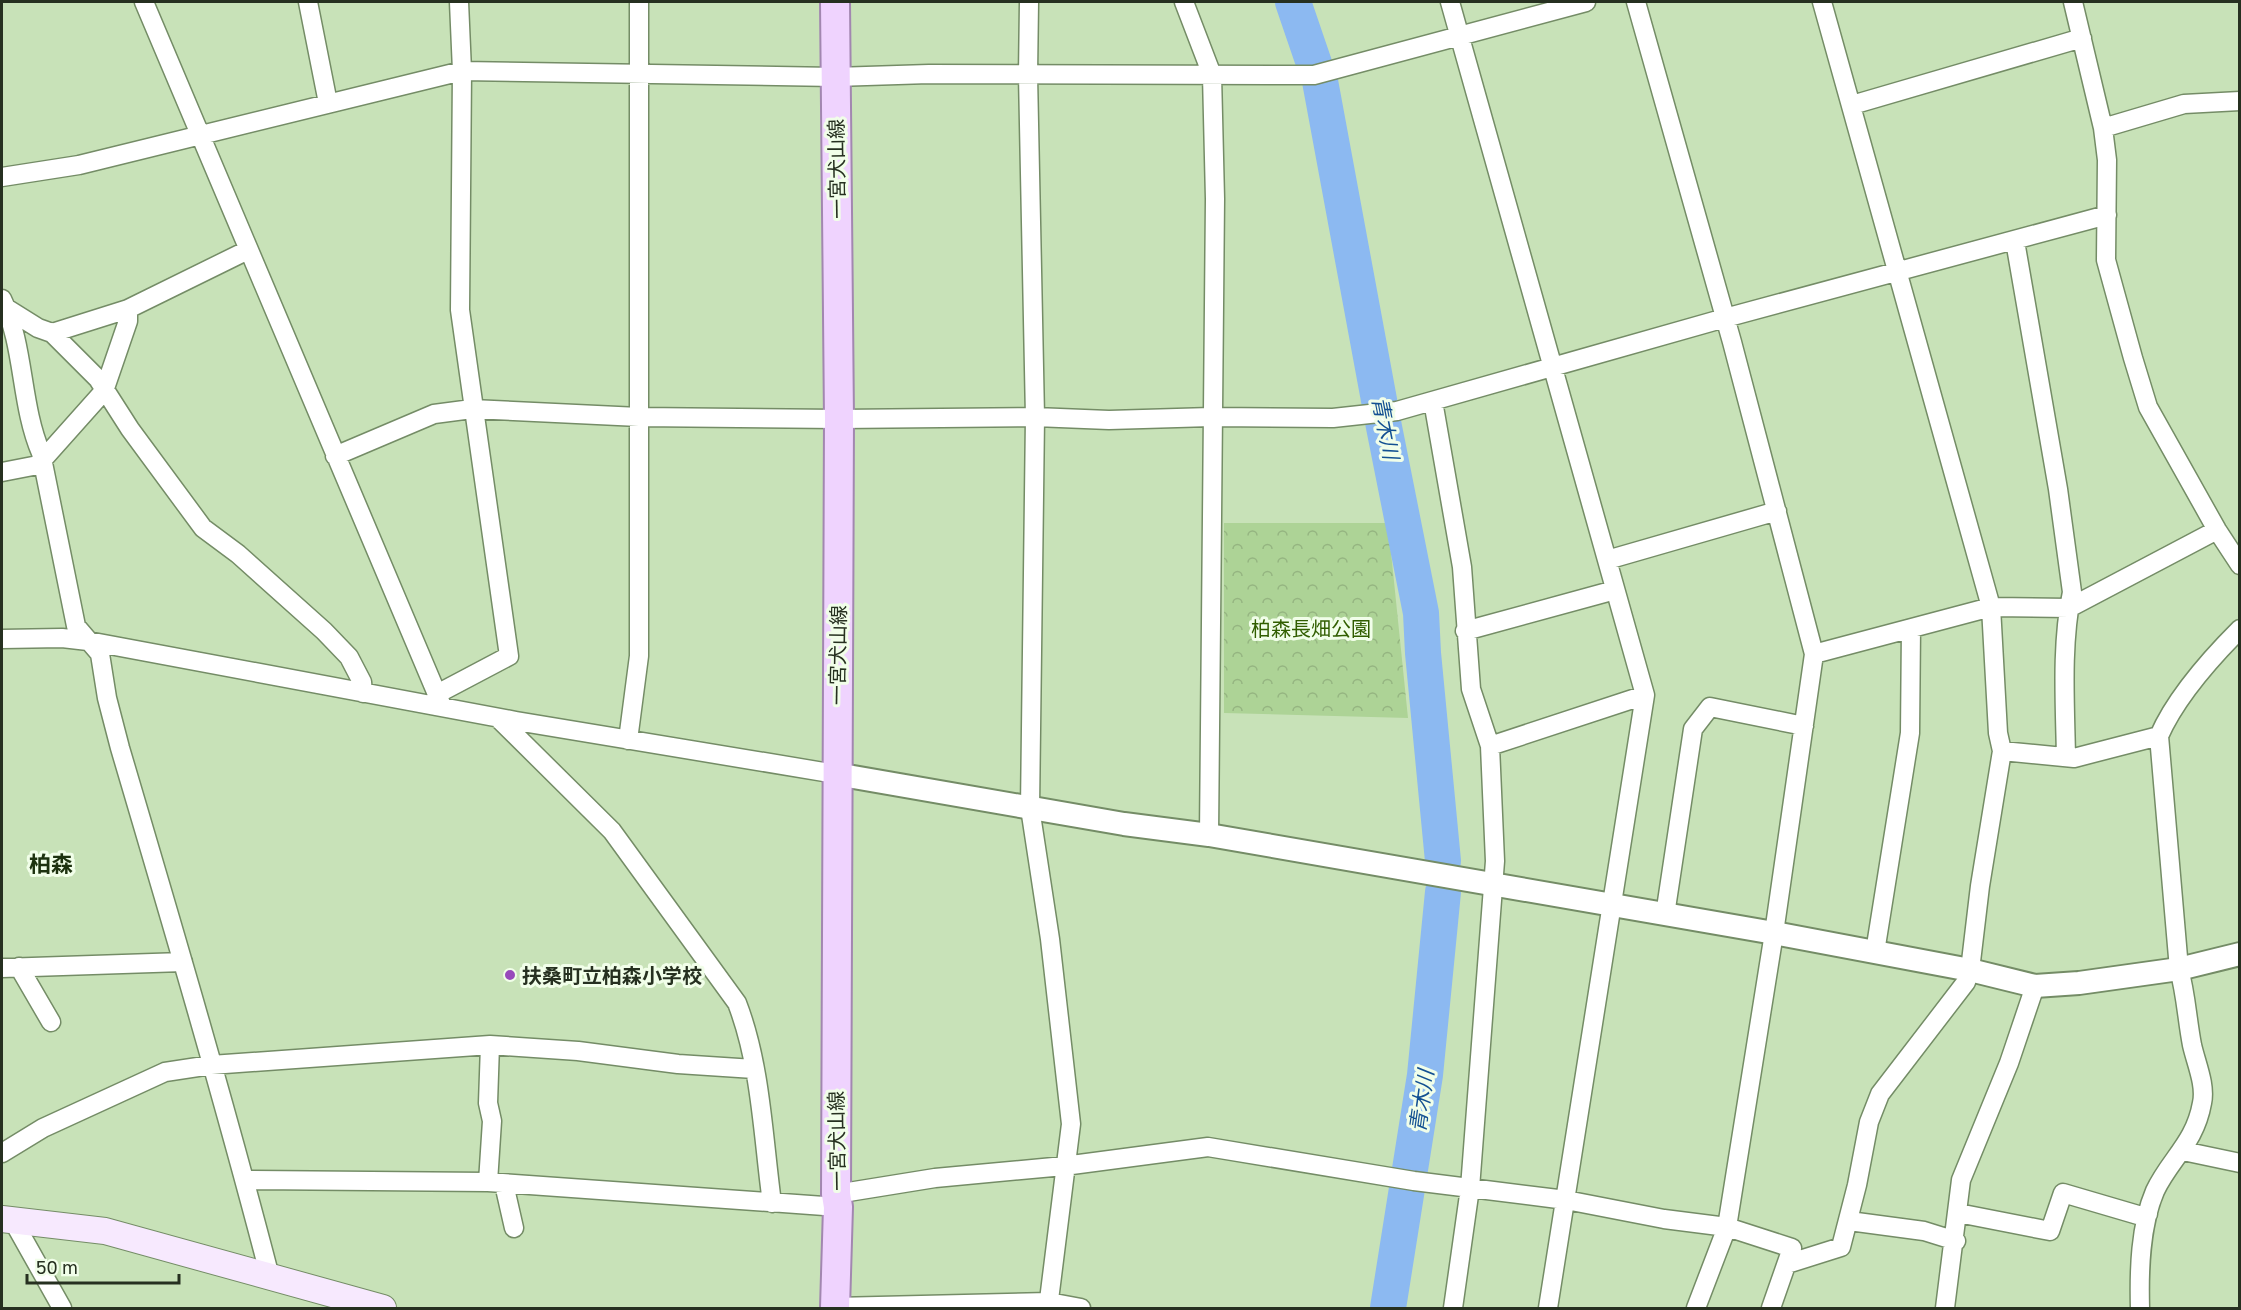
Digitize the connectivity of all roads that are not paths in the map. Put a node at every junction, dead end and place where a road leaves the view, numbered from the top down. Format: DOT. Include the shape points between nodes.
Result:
graph roads {
  1 [pos="144,2"];
  2 [pos="308,2"];
  3 [pos="459,2"];
  4 [pos="639,2"];
  5 [pos="835,2"];
  6 [pos="1029,2"];
  7 [pos="1185,2"];
  8 [pos="1450,2"];
  9 [pos="1586,2"];
  10 [pos="1636,2"];
  11 [pos="1822,2"];
  12 [pos="2073,2"];
  13 [pos="1461,37"];
  14 [pos="2082,39"];
  15 [pos="462,71"];
  16 [pos="639,73"];
  17 [pos="1028,75"];
  18 [pos="1212,75"];
  19 [pos="835,77"];
  20 [pos="2240,101"];
  21 [pos="328,103"];
  22 [pos="1852,105"];
  23 [pos="2103,128"];
  24 [pos="199,136"];
  25 [pos="2,177"];
  26 [pos="2107,216"];
  27 [pos="2015,241"];
  28 [pos="248,250"];
  29 [pos="1899,273"];
  30 [pos="4,303"];
  31 [pos="128,309"];
  32 [pos="1725,318"];
  33 [pos="52,333"];
  34 [pos="1552,369"];
  35 [pos="104,391"];
  36 [pos="1433,401"];
  37 [pos="472,409"];
  38 [pos="639,417"];
  39 [pos="1035,417"];
  40 [pos="1211,417"];
  41 [pos="839,419"];
  42 [pos="335,456"];
  43 [pos="43,461"];
  44 [pos="2,472"];
  45 [pos="1777,511"];
  46 [pos="2217,530"];
  47 [pos="1607,560"];
  48 [pos="2240,565"];
  49 [pos="1615,590"];
  50 [pos="1991,608"];
  51 [pos="2068,608"];
  52 [pos="1911,628"];
  53 [pos="2240,628"];
  54 [pos="1466,631"];
  55 [pos="2,639"];
  56 [pos="88,641"];
  57 [pos="1814,654"];
  58 [pos="363,693"];
  59 [pos="1645,695"];
  60 [pos="440,700"];
  61 [pos="498,718"];
  62 [pos="1804,726"];
  63 [pos="2159,736"];
  64 [pos="628,740"];
  65 [pos="1490,746"];
  66 [pos="2002,751"];
  67 [pos="2066,757"];
  68 [pos="836,774"];
  69 [pos="1030,808"];
  70 [pos="1209,835"];
  71 [pos="1493,885"];
  72 [pos="1613,906"];
  73 [pos="1665,915"];
  74 [pos="1774,933"];
  75 [pos="1875,952"];
  76 [pos="2240,954"];
  77 [pos="183,962"];
  78 [pos="10,968"];
  79 [pos="2179,969"];
  80 [pos="1970,970"];
  81 [pos="2035,986"];
  82 [pos="51,1022"];
  83 [pos="490,1045"];
  84 [pos="211,1065"];
  85 [pos="754,1069"];
  86 [pos="2183,1151"];
  87 [pos="2,1153"];
  88 [pos="2240,1163"];
  89 [pos="1064,1166"];
  90 [pos="246,1180"];
  91 [pos="496,1183"];
  92 [pos="1470,1188"];
  93 [pos="1566,1200"];
  94 [pos="837,1201"];
  95 [pos="772,1203"];
  96 [pos="1958,1213"];
  97 [pos="2148,1214"];
  98 [pos="7,1219"];
  99 [pos="1849,1221"];
  100 [pos="1727,1227"];
  101 [pos="514,1228"];
  102 [pos="1956,1241"];
  103 [pos="1787,1264"];
  104 [pos="270,1277"];
  105 [pos="1048,1305"];
  106 [pos="62,1308"];
  107 [pos="383,1308"];
  108 [pos="835,1308"];
  109 [pos="1081,1308"];
  110 [pos="1453,1308"];
  111 [pos="1548,1308"];
  112 [pos="1696,1308"];
  113 [pos="1771,1308"];
  114 [pos="1945,1308"];
  115 [pos="2140,1308"];
  1 -- 24 [label="street"];
  2 -- 21 [label="street"];
  3 -- 15 [label="street"];
  4 -- 16 [label="street"];
  5 -- 19 [label="main road, 一宮犬山線"];
  6 -- 17 [label="street"];
  7 -- 18 [label="street"];
  8 -- 13 [label="street"];
  9 -- 13 [label="street"];
  10 -- 32 [label="street"];
  11 -- 22 [label="street"];
  12 -- 14 [label="street"];
  13 -- 18 [label="street" via="1314,75"];
  13 -- 34 [label="street"];
  14 -- 22 [label="street"];
  14 -- 23 [label="street"];
  15 -- 16 [label="street"];
  15 -- 21 [label="street"];
  15 -- 37 [label="street" via="460,310"];
  16 -- 19 [label="street"];
  16 -- 38 [label="street"];
  17 -- 18 [label="street"];
  17 -- 19 [label="street"];
  17 -- 39 [label="street"];
  18 -- 40 [label="street" via="1215,199"];
  19 -- 41 [label="main road, 一宮犬山線"];
  20 -- 23 [label="street" via="2184,104"];
  21 -- 24 [label="street"];
  22 -- 29 [label="street"];
  23 -- 26 [label="street"];
  24 -- 25 [label="street" via="79,165"];
  24 -- 28 [label="street"];
  26 -- 27 [label="street"];
  26 -- 46 [label="street" via="2106,260 2148,406"];
  27 -- 29 [label="street"];
  27 -- 51 [label="street" via="2058,489 2072,592"];
  28 -- 31 [label="street"];
  28 -- 42 [label="street"];
  29 -- 32 [label="street"];
  29 -- 50 [label="street"];
  30 -- 33 [label="street" via="38,328"];
  30 -- 43 [label="street"];
  31 -- 33 [label="street"];
  31 -- 35 [label="street" via="128,321"];
  32 -- 34 [label="street"];
  32 -- 45 [label="street"];
  33 -- 35 [label="street" via="98,379"];
  34 -- 36 [label="street"];
  34 -- 47 [label="street"];
  35 -- 43 [label="street"];
  35 -- 58 [label="street" via="203,528 324,631 349,657 362,682"];
  36 -- 40 [label="street" via="1397,411 1334,418"];
  36 -- 54 [label="street" via="1462,567"];
  37 -- 38 [label="street"];
  37 -- 42 [label="street" via="434,414"];
  37 -- 60 [label="street" via="509,656"];
  38 -- 41 [label="street"];
  38 -- 64 [label="street" via="639,656"];
  39 -- 40 [label="street"];
  39 -- 41 [label="street"];
  39 -- 69 [label="street"];
  40 -- 70 [label="street"];
  41 -- 68 [label="main road, 一宮犬山線"];
  42 -- 60 [label="street"];
  43 -- 44 [label="street"];
  43 -- 56 [label="street" via="76,626"];
  45 -- 47 [label="street"];
  45 -- 57 [label="street"];
  46 -- 48 [label="street"];
  46 -- 51 [label="street"];
  47 -- 49 [label="street"];
  49 -- 54 [label="street"];
  49 -- 59 [label="street"];
  50 -- 51 [label="street"];
  50 -- 52 [label="street"];
  50 -- 66 [label="street"];
  51 -- 67 [label="street"];
  52 -- 57 [label="street"];
  52 -- 75 [label="street" via="1910,733"];
  53 -- 63 [label="street" via="2200,674"];
  54 -- 65 [label="street" via="1471,689"];
  55 -- 56 [label="street"];
  56 -- 58 [label="street"];
  56 -- 77 [label="street" via="100,654 107,698"];
  57 -- 62 [label="street"];
  58 -- 60 [label="street"];
  59 -- 65 [label="street"];
  59 -- 72 [label="street"];
  60 -- 61 [label="street"];
  61 -- 64 [label="street"];
  61 -- 85 [label="street" via="612,831 677,918 737,1003 747,1028"];
  62 -- 73 [label="street" via="1710,707 1693,729"];
  62 -- 74 [label="street"];
  63 -- 67 [label="street" via="2086,756"];
  63 -- 79 [label="street"];
  64 -- 68 [label="street"];
  65 -- 71 [label="street"];
  66 -- 67 [label="street"];
  66 -- 80 [label="street"];
  68 -- 69 [label="street"];
  68 -- 94 [label="main road, 一宮犬山線"];
  69 -- 70 [label="street"];
  69 -- 89 [label="street" via="1071,1124"];
  70 -- 71 [label="street"];
  71 -- 72 [label="street"];
  71 -- 92 [label="street"];
  72 -- 73 [label="street"];
  72 -- 93 [label="street"];
  73 -- 74 [label="street"];
  74 -- 75 [label="street"];
  74 -- 100 [label="street"];
  75 -- 80 [label="street"];
  76 -- 79 [label="street"];
  77 -- 78 [label="street"];
  77 -- 84 [label="street"];
  78 -- 82 [label="street"];
  79 -- 81 [label="street"];
  79 -- 86 [label="street" via="2203,1102"];
  80 -- 81 [label="street"];
  80 -- 99 [label="street" via="1966,982 1880,1094 1863,1146"];
  81 -- 96 [label="street" via="2009,1063 1964,1171"];
  83 -- 84 [label="street"];
  83 -- 85 [label="street"];
  83 -- 91 [label="street" via="488,1102"];
  84 -- 87 [label="street" via="165,1072 43,1128"];
  84 -- 90 [label="street"];
  85 -- 95 [label="street"];
  86 -- 88 [label="street"];
  86 -- 97 [label="street" via="2162,1179"];
  89 -- 92 [label="street" via="1208,1147"];
  89 -- 94 [label="street" via="935,1178"];
  89 -- 105 [label="street"];
  90 -- 91 [label="street"];
  90 -- 104 [label="street"];
  91 -- 95 [label="street"];
  91 -- 101 [label="street"];
  92 -- 93 [label="street"];
  92 -- 110 [label="street"];
  93 -- 100 [label="street"];
  93 -- 111 [label="street"];
  94 -- 95 [label="street"];
  94 -- 108 [label="main road, 一宮犬山線"];
  96 -- 97 [label="street" via="2050,1231 2063,1193 2138,1215"];
  96 -- 102 [label="street"];
  97 -- 115 [label="street" via="2139,1278"];
  98 -- 104 [label="main road" via="105,1231"];
  98 -- 106 [label="street"];
  99 -- 102 [label="street" via="1924,1231"];
  99 -- 103 [label="street" via="1841,1246"];
  100 -- 103 [label="street" via="1792,1248"];
  100 -- 112 [label="street"];
  102 -- 114 [label="street"];
  103 -- 113 [label="street"];
  104 -- 107 [label="main road"];
  105 -- 108 [label="street"];
  105 -- 109 [label="street"];
}
